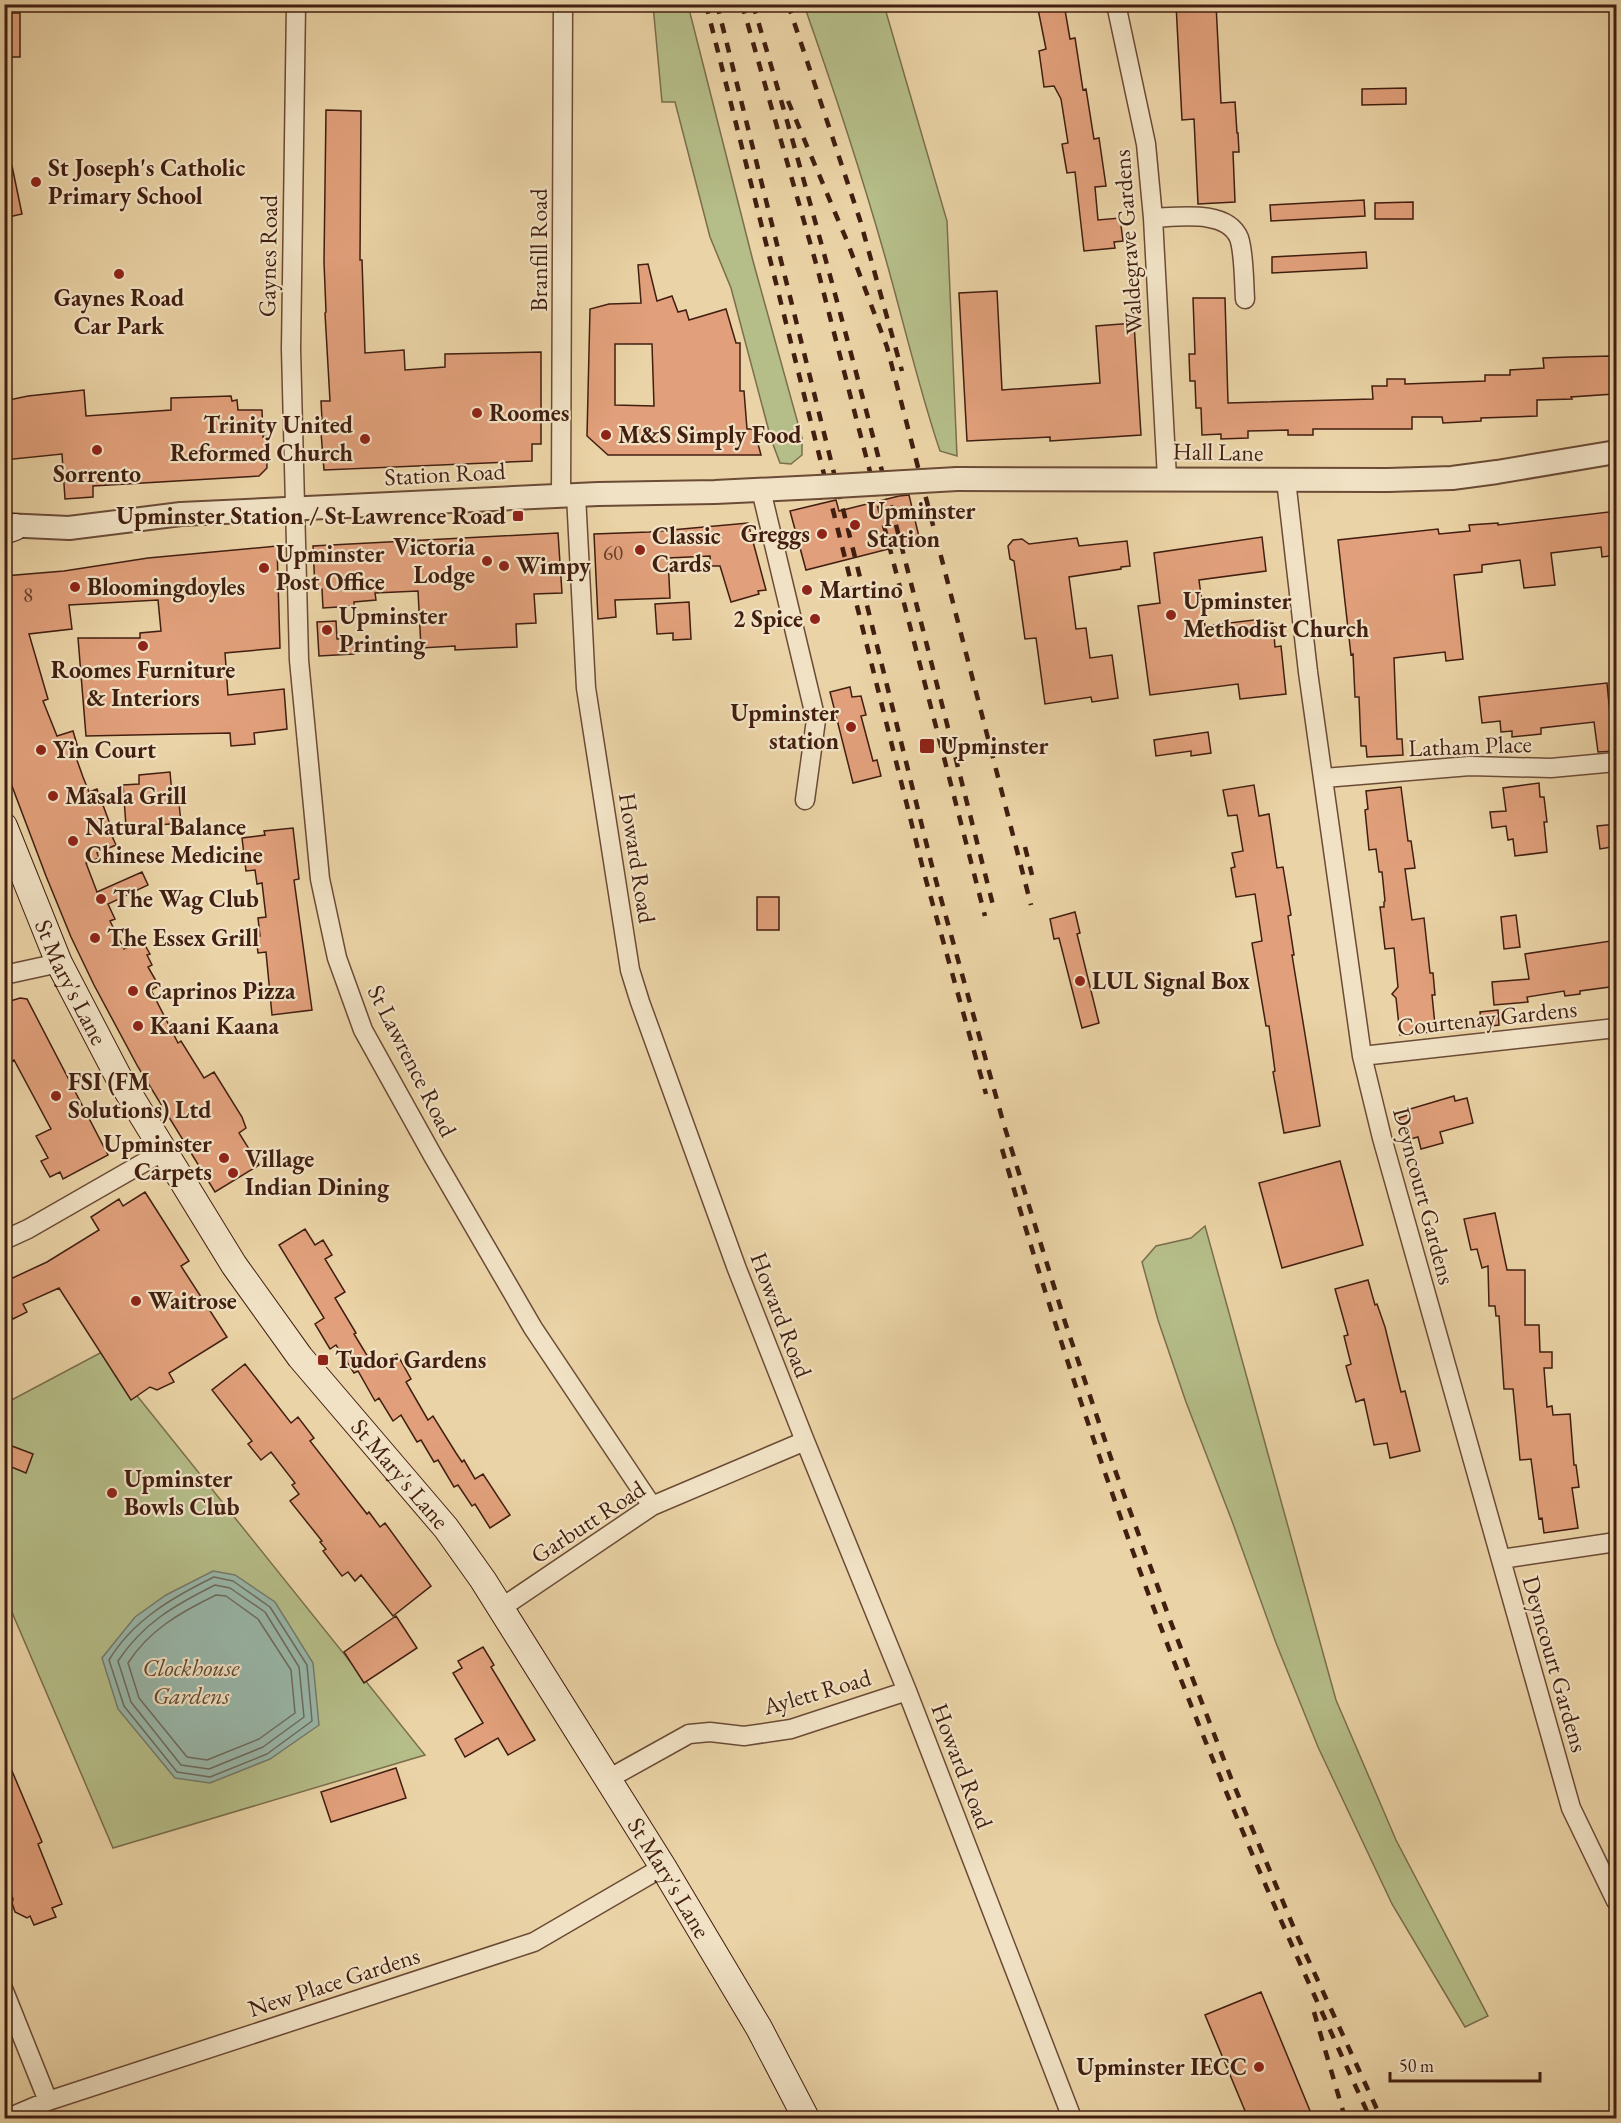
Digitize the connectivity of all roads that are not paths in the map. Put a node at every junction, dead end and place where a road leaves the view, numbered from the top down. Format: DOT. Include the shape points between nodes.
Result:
graph roads {
  1 [pos="296,4"];
  2 [pos="563,4"];
  3 [pos="1116,4"];
  4 [pos="1153,218"];
  5 [pos="1245,299"];
  6 [pos="1617,452"];
  7 [pos="1167,478"];
  8 [pos="1286,480"];
  9 [pos="818,488"];
  10 [pos="761,490"];
  11 [pos="569,496"];
  12 [pos="294,508"];
  13 [pos="8,528"];
  14 [pos="1617,762"];
  15 [pos="1324,778"];
  16 [pos="806,800"];
  17 [pos="4,826"];
  18 [pos="59,963"];
  19 [pos="4,975"];
  20 [pos="1617,1028"];
  21 [pos="1362,1056"];
  22 [pos="164,1151"];
  23 [pos="4,1240"];
  24 [pos="805,1441"];
  25 [pos="652,1506"];
  26 [pos="1617,1542"];
  27 [pos="1501,1560"];
  28 [pos="501,1608"];
  29 [pos="908,1690"];
  30 [pos="608,1779"];
  31 [pos="663,1867"];
  32 [pos="1617,1901"];
  33 [pos="4,1991"];
  34 [pos="48,2101"];
  35 [pos="8,2118"];
  36 [pos="806,2118"];
  37 [pos="1072,2118"];
  1 -- 12 [label="street, Gaynes Road" via="291,349"];
  2 -- 11 [label="street, Branfill Road"];
  3 -- 4 [label="street, Waldegrave Gardens" via="1146,144"];
  4 -- 5 [label="street" via="1204,216 1226,222 1238,237"];
  4 -- 7 [label="street, Waldegrave Gardens"];
  6 -- 8 [label="street, Hall Lane" via="1452,478"];
  7 -- 8 [label="street, Hall Lane"];
  7 -- 9 [label="street, Hall Lane, bridge" via="957,479"];
  8 -- 15 [label="street, Deyncourt Gardens"];
  9 -- 10 [label="street, Station Road"];
  10 -- 11 [label="street, Station Road"];
  10 -- 16 [label="street" via="816,720"];
  11 -- 12 [label="street, Station Road"];
  11 -- 24 [label="street, Howard Road" via="586,688 630,970 733,1258"];
  12 -- 13 [label="street, Station Road" via="181,514 69,528"];
  12 -- 25 [label="street, St Lawrence Road" via="299,660 320,879 341,968 363,1030 533,1328"];
  14 -- 15 [label="street, Latham Place" via="1551,768 1470,766"];
  15 -- 21 [label="street, Deyncourt Gardens"];
  17 -- 18 [label="main road, St Mary's Lane"];
  18 -- 19 [label="street"];
  18 -- 22 [label="main road, St Mary's Lane" via="114,1068"];
  20 -- 21 [label="street, Courtenay Gardens"];
  21 -- 27 [label="street, Deyncourt Gardens"];
  22 -- 23 [label="street"];
  22 -- 28 [label="main road, St Mary's Lane" via="234,1264 300,1358 446,1527"];
  24 -- 25 [label="street, Garbutt Road"];
  24 -- 29 [label="street, Howard Road"];
  25 -- 28 [label="street, Garbutt Road"];
  26 -- 27 [label="street"];
  27 -- 32 [label="street, Deyncourt Gardens" via="1571,1808"];
  28 -- 30 [label="main road, St Mary's Lane"];
  29 -- 30 [label="street, Aylett Road" via="791,1729 744,1736 689,1734"];
  29 -- 37 [label="street, Howard Road"];
  30 -- 31 [label="main road, St Mary's Lane"];
  31 -- 34 [label="street, New Place Gardens" via="534,1942"];
  31 -- 36 [label="main road, St Mary's Lane" via="759,2028"];
  33 -- 34 [label="street"];
  34 -- 35 [label="street, New Place Gardens"];
}
